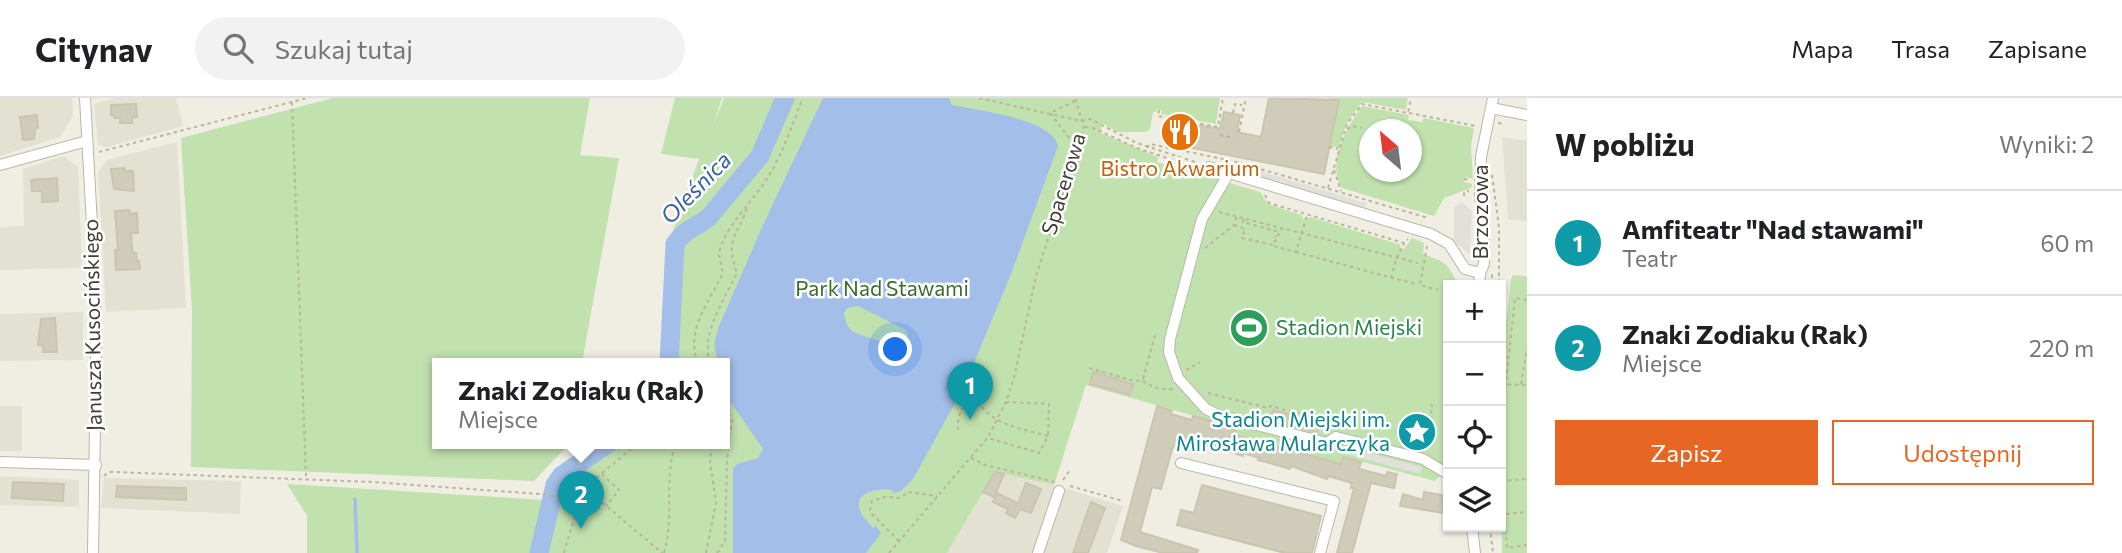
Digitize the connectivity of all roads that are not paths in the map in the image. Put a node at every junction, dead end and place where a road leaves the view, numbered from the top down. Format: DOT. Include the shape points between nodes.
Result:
graph roads {
  1 [pos="85,98"];
  2 [pos="1492,103"];
  3 [pos="1527,115"];
  4 [pos="87,147"];
  5 [pos="1209,161"];
  6 [pos="0,165"];
  7 [pos="1229,173"];
  8 [pos="1479,273"];
  9 [pos="1479,280"];
  10 [pos="0,462"];
  11 [pos="1181,463"];
  12 [pos="96,470"];
  13 [pos="1443,471"];
  14 [pos="1060,487"];
  15 [pos="1473,532"];
  16 [pos="93,553"];
  17 [pos="1038,553"];
  18 [pos="1320,553"];
  19 [pos="1475,553"];
  1 -- 4 [label="street, Janusza Kusocińskiego"];
  2 -- 3 [label="street"];
  2 -- 8 [label="street, Brzozowa" via="1481,158 1484,264"];
  4 -- 6 [label="street"];
  4 -- 12 [label="street, Janusza Kusocińskiego" via="95,286"];
  5 -- 7 [label="street"];
  7 -- 8 [label="street" via="1441,239 1465,269"];
  7 -- 13 [label="street" via="1202,219 1170,339 1176,375 1185,388 1210,413 1327,443 1336,437 1423,459"];
  8 -- 9 [label="street, Brzozowa"];
  10 -- 12 [label="street"];
  11 -- 18 [label="street" via="1334,501"];
  12 -- 16 [label="street, Janusza Kusocińskiego"];
  14 -- 17 [label="street"];
  15 -- 19 [label="street"];
}
